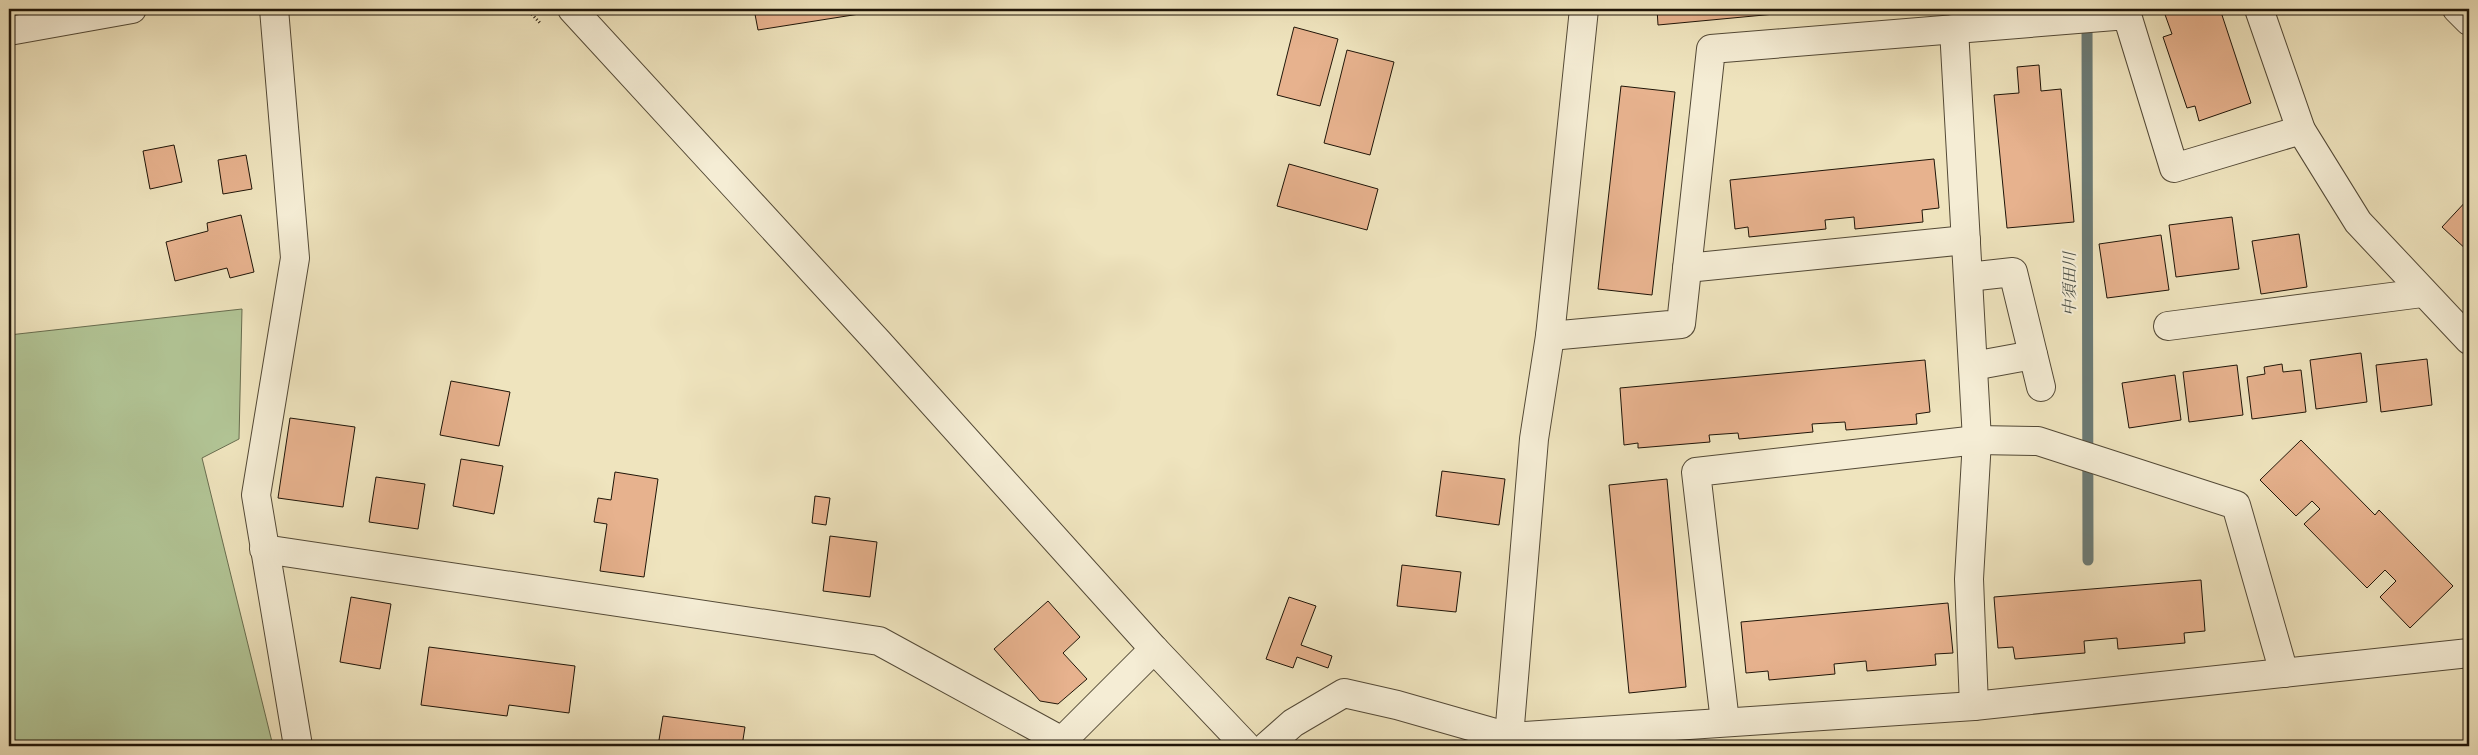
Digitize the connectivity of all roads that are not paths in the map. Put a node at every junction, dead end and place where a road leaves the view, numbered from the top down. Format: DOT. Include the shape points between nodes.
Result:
graph roads {
  1 [pos="132,9"];
  2 [pos="274,9"];
  3 [pos="572,9"];
  4 [pos="1584,9"];
  5 [pos="2259,9"];
  6 [pos="2457,9"];
  7 [pos="2469,21"];
  8 [pos="1954,29"];
  9 [pos="9,31"];
  10 [pos="2301,130"];
  11 [pos="1966,240"];
  12 [pos="1687,268"];
  13 [pos="1968,277"];
  14 [pos="2422,293"];
  15 [pos="2168,326"];
  16 [pos="1550,336"];
  17 [pos="2469,340"];
  18 [pos="2033,355"];
  19 [pos="1974,366"];
  20 [pos="2041,386"];
  21 [pos="1977,440"];
  22 [pos="264,550"];
  23 [pos="1154,649"];
  24 [pos="2469,653"];
  25 [pos="2284,673"];
  26 [pos="1974,706"];
  27 [pos="1725,722"];
  28 [pos="295,736"];
  29 [pos="1510,737"];
  30 [pos="1246,746"];
  31 [pos="1267,746"];
  1 -- 9 [label="street"];
  2 -- 22 [label="street" via="295,258 256,495"];
  3 -- 23 [label="street"];
  4 -- 16 [label="street"];
  5 -- 10 [label="street"];
  6 -- 7 [label="street"];
  8 -- 10 [label="street" via="2127,15 2174,168"];
  8 -- 11 [label="street"];
  8 -- 12 [label="street" via="1711,48"];
  10 -- 14 [label="street" via="2358,222"];
  11 -- 12 [label="street"];
  11 -- 13 [label="street"];
  12 -- 16 [label="street" via="1681,324"];
  13 -- 18 [label="street" via="2013,272"];
  13 -- 19 [label="street"];
  14 -- 15 [label="street"];
  14 -- 17 [label="street"];
  16 -- 29 [label="street" via="1534,439"];
  18 -- 19 [label="street"];
  18 -- 20 [label="street"];
  19 -- 21 [label="street"];
  21 -- 25 [label="street" via="2038,441 2236,506"];
  21 -- 26 [label="street" via="1970,579"];
  21 -- 27 [label="street" via="1696,472"];
  22 -- 23 [label="street" via="879,642 1062,741"];
  22 -- 28 [label="street"];
  23 -- 30 [label="street"];
  24 -- 25 [label="street"];
  25 -- 26 [label="street"];
  26 -- 27 [label="street"];
  27 -- 29 [label="street"];
  29 -- 31 [label="street" via="1344,693 1293,723"];
}
